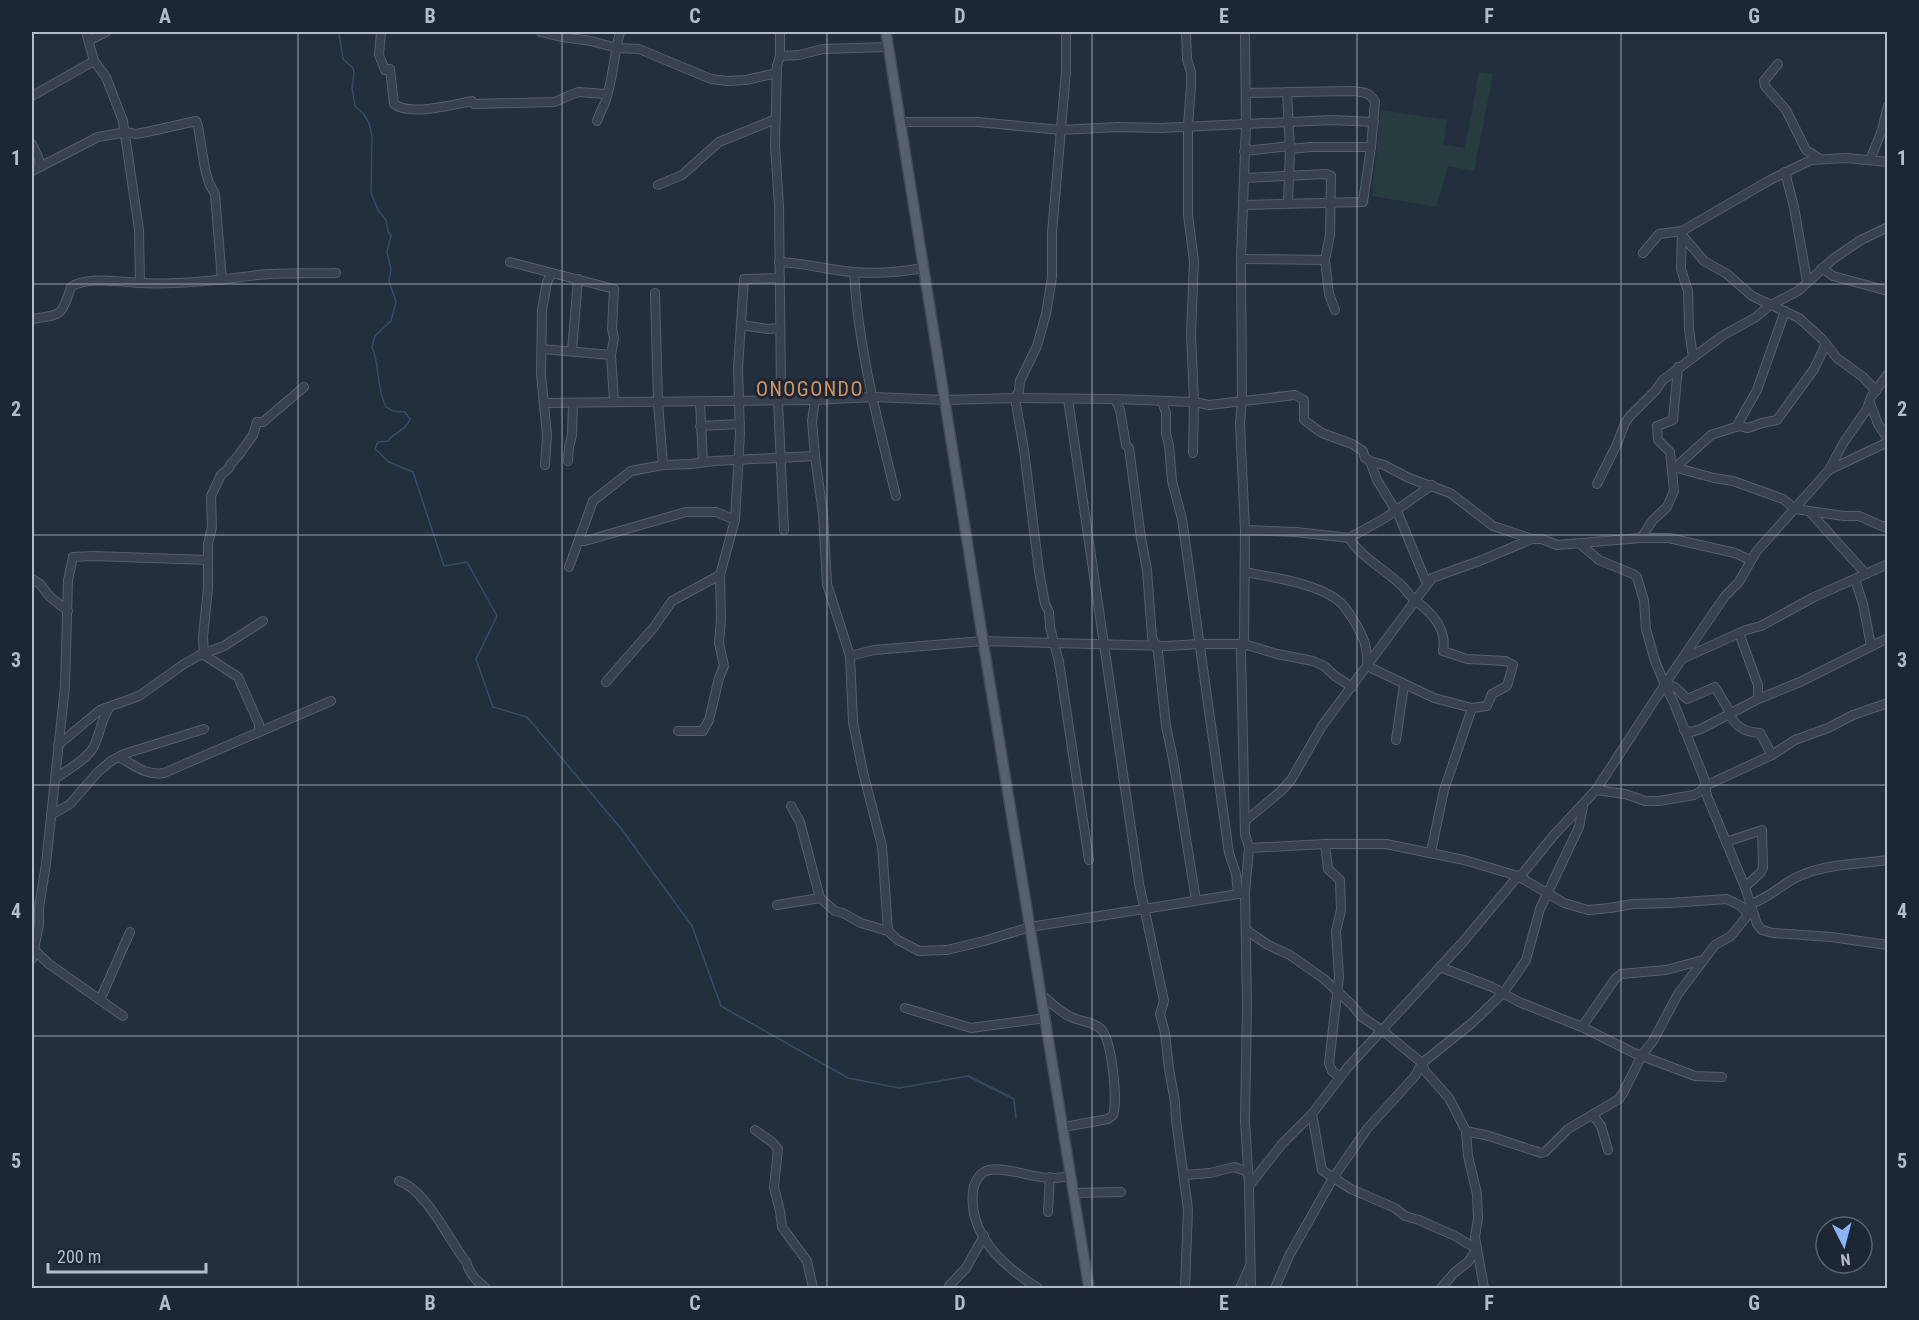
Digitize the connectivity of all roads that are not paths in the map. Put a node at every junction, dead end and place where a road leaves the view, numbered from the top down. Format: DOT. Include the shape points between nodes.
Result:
graph roads {
  1 [pos="86,32"];
  2 [pos="106,32"];
  3 [pos="381,32"];
  4 [pos="541,32"];
  5 [pos="620,32"];
  6 [pos="780,32"];
  7 [pos="886,32"];
  8 [pos="1066,32"];
  9 [pos="1186,32"];
  10 [pos="1245,32"];
  11 [pos="90,40"];
  12 [pos="887,47"];
  13 [pos="617,48"];
  14 [pos="780,56"];
  15 [pos="94,61"];
  16 [pos="1778,64"];
  17 [pos="777,73"];
  18 [pos="1287,92"];
  19 [pos="1246,93"];
  20 [pos="606,94"];
  21 [pos="32,96"];
  22 [pos="1887,106"];
  23 [pos="776,118"];
  24 [pos="597,121"];
  25 [pos="900,122"];
  26 [pos="1289,122"];
  27 [pos="1374,122"];
  28 [pos="1246,124"];
  29 [pos="1188,126"];
  30 [pos="1061,130"];
  31 [pos="125,133"];
  32 [pos="32,144"];
  33 [pos="1371,147"];
  34 [pos="1290,148"];
  35 [pos="1244,151"];
  36 [pos="1820,159"];
  37 [pos="1870,160"];
  38 [pos="1887,162"];
  39 [pos="40,167"];
  40 [pos="32,171"];
  41 [pos="1785,172"];
  42 [pos="1289,176"];
  43 [pos="1244,178"];
  44 [pos="658,185"];
  45 [pos="1288,203"];
  46 [pos="1331,204"];
  47 [pos="1244,205"];
  48 [pos="1887,227"];
  49 [pos="1682,233"];
  50 [pos="1643,253"];
  51 [pos="1241,259"];
  52 [pos="1325,260"];
  53 [pos="510,262"];
  54 [pos="779,262"];
  55 [pos="923,268"];
  56 [pos="1822,268"];
  57 [pos="854,272"];
  58 [pos="336,273"];
  59 [pos="552,273"];
  60 [pos="780,278"];
  61 [pos="578,279"];
  62 [pos="222,280"];
  63 [pos="1807,281"];
  64 [pos="140,283"];
  65 [pos="1887,291"];
  66 [pos="654,293"];
  67 [pos="1769,306"];
  68 [pos="1335,310"];
  69 [pos="1785,310"];
  70 [pos="32,319"];
  71 [pos="741,325"];
  72 [pos="779,328"];
  73 [pos="1826,344"];
  74 [pos="542,349"];
  75 [pos="572,351"];
  76 [pos="611,355"];
  77 [pos="1693,358"];
  78 [pos="1678,368"];
  79 [pos="1887,374"];
  80 [pos="304,387"];
  81 [pos="1876,391"];
  82 [pos="873,397"];
  83 [pos="1015,398"];
  84 [pos="1068,399"];
  85 [pos="1115,399"];
  86 [pos="778,400"];
  87 [pos="815,400"];
  88 [pos="945,400"];
  89 [pos="1242,400"];
  90 [pos="739,401"];
  91 [pos="1162,401"];
  92 [pos="1870,401"];
  93 [pos="614,402"];
  94 [pos="658,402"];
  95 [pos="700,402"];
  96 [pos="1194,402"];
  97 [pos="544,403"];
  98 [pos="573,404"];
  99 [pos="740,424"];
  100 [pos="700,426"];
  101 [pos="1736,427"];
  102 [pos="1887,441"];
  103 [pos="1193,453"];
  104 [pos="815,456"];
  105 [pos="782,458"];
  106 [pos="739,460"];
  107 [pos="568,461"];
  108 [pos="1370,461"];
  109 [pos="703,462"];
  110 [pos="545,465"];
  111 [pos="663,465"];
  112 [pos="1675,466"];
  113 [pos="1829,470"];
  114 [pos="1597,484"];
  115 [pos="1432,485"];
  116 [pos="896,496"];
  117 [pos="1805,496"];
  118 [pos="1783,499"];
  119 [pos="1795,509"];
  120 [pos="1395,510"];
  121 [pos="1809,511"];
  122 [pos="735,519"];
  123 [pos="1887,525"];
  124 [pos="784,530"];
  125 [pos="1245,530"];
  126 [pos="1641,537"];
  127 [pos="1349,538"];
  128 [pos="1532,539"];
  129 [pos="580,541"];
  130 [pos="1579,543"];
  131 [pos="208,560"];
  132 [pos="1750,560"];
  133 [pos="1887,564"];
  134 [pos="569,567"];
  135 [pos="1245,572"];
  136 [pos="1866,574"];
  137 [pos="720,575"];
  138 [pos="32,579"];
  139 [pos="1855,579"];
  140 [pos="1427,584"];
  141 [pos="1414,600"];
  142 [pos="68,611"];
  143 [pos="263,621"];
  144 [pos="1739,633"];
  145 [pos="1887,638"];
  146 [pos="982,641"];
  147 [pos="1054,642"];
  148 [pos="1104,644"];
  149 [pos="1155,644"];
  150 [pos="1199,644"];
  151 [pos="1244,645"];
  152 [pos="1871,646"];
  153 [pos="204,655"];
  154 [pos="850,656"];
  155 [pos="1681,661"];
  156 [pos="1367,666"];
  157 [pos="606,682"];
  158 [pos="1404,685"];
  159 [pos="1665,685"];
  160 [pos="1352,687"];
  161 [pos="1758,699"];
  162 [pos="331,701"];
  163 [pos="1887,703"];
  164 [pos="110,706"];
  165 [pos="1472,708"];
  166 [pos="1730,714"];
  167 [pos="204,729"];
  168 [pos="1684,730"];
  169 [pos="678,731"];
  170 [pos="259,732"];
  171 [pos="1396,741"];
  172 [pos="58,745"];
  173 [pos="1772,754"];
  174 [pos="119,757"];
  175 [pos="56,778"];
  176 [pos="1705,786"];
  177 [pos="1596,790"];
  178 [pos="1584,802"];
  179 [pos="791,806"];
  180 [pos="51,815"];
  181 [pos="1245,821"];
  182 [pos="1726,842"];
  183 [pos="1325,844"];
  184 [pos="1249,848"];
  185 [pos="1431,852"];
  186 [pos="1089,860"];
  187 [pos="1887,860"];
  188 [pos="1518,876"];
  189 [pos="1745,887"];
  190 [pos="1547,892"];
  191 [pos="1242,893"];
  192 [pos="820,898"];
  193 [pos="1196,900"];
  194 [pos="777,905"];
  195 [pos="1145,910"];
  196 [pos="1750,910"];
  197 [pos="1030,927"];
  198 [pos="1246,930"];
  199 [pos="130,932"];
  200 [pos="888,932"];
  201 [pos="1887,945"];
  202 [pos="33,948"];
  203 [pos="32,959"];
  204 [pos="1705,959"];
  205 [pos="1440,967"];
  206 [pos="1337,990"];
  207 [pos="1504,992"];
  208 [pos="1042,994"];
  209 [pos="100,1000"];
  210 [pos="905,1008"];
  211 [pos="123,1016"];
  212 [pos="1046,1018"];
  213 [pos="1582,1027"];
  214 [pos="1383,1031"];
  215 [pos="1642,1055"];
  216 [pos="1422,1064"];
  217 [pos="1340,1077"];
  218 [pos="1722,1077"];
  219 [pos="1312,1114"];
  220 [pos="1593,1114"];
  221 [pos="1064,1127"];
  222 [pos="755,1130"];
  223 [pos="1466,1131"];
  224 [pos="1608,1150"];
  225 [pos="1248,1172"];
  226 [pos="1184,1175"];
  227 [pos="1071,1176"];
  228 [pos="1050,1177"];
  229 [pos="1333,1178"];
  230 [pos="399,1182"];
  231 [pos="1249,1186"];
  232 [pos="1121,1192"];
  233 [pos="1074,1193"];
  234 [pos="1048,1212"];
  235 [pos="984,1236"];
  236 [pos="1477,1248"];
  237 [pos="1250,1266"];
  238 [pos="949,1286"];
  239 [pos="486,1288"];
  240 [pos="813,1288"];
  241 [pos="1038,1288"];
  242 [pos="1089,1288"];
  243 [pos="1185,1288"];
  244 [pos="1240,1288"];
  245 [pos="1251,1288"];
  246 [pos="1275,1288"];
  247 [pos="1441,1288"];
  248 [pos="1484,1288"];
  1 -- 11 [label="street"];
  2 -- 11 [label="street"];
  3 -- 20 [label="street" via="379,56 385,70 390,69 394,104 399,108 472,101 542,103 578,92"];
  4 -- 13 [label="street"];
  5 -- 13 [label="street"];
  6 -- 14 [label="street"];
  7 -- 12 [label="main road"];
  8 -- 30 [label="street"];
  9 -- 29 [label="street" via="1186,59 1191,72"];
  10 -- 19 [label="street"];
  11 -- 15 [label="street"];
  12 -- 14 [label="street" via="823,49"];
  12 -- 25 [label="main road"];
  13 -- 17 [label="street" via="639,49 711,79 746,80"];
  13 -- 20 [label="street"];
  14 -- 17 [label="street"];
  15 -- 21 [label="street"];
  15 -- 31 [label="street" via="117,102"];
  16 -- 36 [label="street" via="1764,81 1765,86 1786,110 1806,150"];
  17 -- 23 [label="street"];
  18 -- 19 [label="street"];
  18 -- 26 [label="street"];
  18 -- 27 [label="street" via="1364,92 1375,102"];
  19 -- 28 [label="street"];
  20 -- 24 [label="street"];
  22 -- 37 [label="street"];
  23 -- 44 [label="street" via="719,142 682,175"];
  23 -- 54 [label="street"];
  25 -- 30 [label="street" via="978,122"];
  25 -- 55 [label="main road"];
  26 -- 27 [label="street"];
  26 -- 28 [label="street"];
  26 -- 34 [label="street"];
  27 -- 33 [label="street"];
  28 -- 29 [label="street"];
  28 -- 35 [label="street"];
  29 -- 30 [label="street"];
  29 -- 96 [label="street" via="1188,215 1194,261"];
  30 -- 83 [label="street" via="1046,314"];
  31 -- 39 [label="street" via="89,141"];
  31 -- 62 [label="street" via="162,130 196,121 207,176 215,194"];
  31 -- 64 [label="street" via="139,230"];
  32 -- 39 [label="street"];
  33 -- 34 [label="street"];
  33 -- 46 [label="street" via="1363,202"];
  34 -- 35 [label="street"];
  34 -- 42 [label="street"];
  35 -- 43 [label="street"];
  36 -- 37 [label="street"];
  36 -- 41 [label="street"];
  37 -- 38 [label="street"];
  39 -- 40 [label="street"];
  41 -- 49 [label="street"];
  41 -- 63 [label="street"];
  42 -- 43 [label="street"];
  42 -- 45 [label="street"];
  42 -- 46 [label="street" via="1331,176"];
  43 -- 47 [label="street"];
  45 -- 46 [label="street"];
  45 -- 47 [label="street"];
  46 -- 52 [label="street"];
  47 -- 51 [label="street"];
  48 -- 56 [label="street"];
  49 -- 50 [label="street" via="1659,234"];
  49 -- 67 [label="street" via="1706,262"];
  49 -- 77 [label="street" via="1681,269 1688,291"];
  51 -- 52 [label="street"];
  51 -- 89 [label="street"];
  52 -- 68 [label="street"];
  53 -- 59 [label="street"];
  54 -- 57 [label="street"];
  54 -- 60 [label="street"];
  55 -- 57 [label="street"];
  55 -- 88 [label="main road"];
  56 -- 63 [label="street"];
  56 -- 65 [label="street" via="1833,276"];
  57 -- 82 [label="street"];
  58 -- 62 [label="street"];
  59 -- 61 [label="street"];
  59 -- 74 [label="street" via="542,310"];
  60 -- 71 [label="street" via="744,279"];
  60 -- 72 [label="street"];
  61 -- 75 [label="street"];
  61 -- 76 [label="street" via="614,289"];
  62 -- 64 [label="street"];
  63 -- 67 [label="street" via="1798,291"];
  64 -- 70 [label="street" via="75,284 62,311"];
  66 -- 94 [label="street"];
  67 -- 69 [label="street"];
  67 -- 77 [label="street"];
  69 -- 73 [label="street"];
  69 -- 101 [label="street" via="1758,388"];
  71 -- 72 [label="street"];
  71 -- 90 [label="street"];
  72 -- 86 [label="street"];
  73 -- 81 [label="street"];
  73 -- 101 [label="street" via="1814,369 1777,420 1748,428"];
  74 -- 75 [label="street"];
  74 -- 97 [label="street"];
  75 -- 76 [label="street"];
  76 -- 93 [label="street"];
  77 -- 78 [label="street"];
  78 -- 112 [label="street" via="1673,420 1657,426 1658,440 1668,448"];
  78 -- 114 [label="street" via="1630,416"];
  79 -- 81 [label="street"];
  80 -- 131 [label="street" via="256,423 253,435 218,481 210,501"];
  81 -- 92 [label="street"];
  82 -- 87 [label="street"];
  82 -- 88 [label="street"];
  82 -- 116 [label="street"];
  83 -- 84 [label="street"];
  83 -- 88 [label="street"];
  83 -- 147 [label="street" via="1039,571"];
  84 -- 85 [label="street"];
  84 -- 148 [label="street"];
  85 -- 91 [label="street"];
  85 -- 149 [label="street" via="1129,448"];
  86 -- 87 [label="street"];
  86 -- 90 [label="street"];
  86 -- 105 [label="street"];
  87 -- 104 [label="street"];
  88 -- 146 [label="main road"];
  89 -- 96 [label="street" via="1209,405"];
  89 -- 108 [label="street" via="1300,397 1305,404 1304,420 1322,433 1352,444"];
  89 -- 125 [label="street"];
  90 -- 95 [label="street"];
  90 -- 99 [label="street"];
  91 -- 96 [label="street"];
  91 -- 150 [label="street"];
  92 -- 102 [label="street"];
  92 -- 113 [label="street"];
  93 -- 94 [label="street"];
  93 -- 98 [label="street"];
  94 -- 95 [label="street"];
  94 -- 111 [label="street"];
  95 -- 100 [label="street"];
  96 -- 103 [label="street"];
  97 -- 98 [label="street"];
  97 -- 110 [label="street"];
  98 -- 107 [label="street"];
  99 -- 100 [label="street"];
  99 -- 106 [label="street"];
  100 -- 109 [label="street"];
  101 -- 112 [label="street" via="1710,436"];
  102 -- 113 [label="street"];
  104 -- 105 [label="street"];
  104 -- 154 [label="street" via="824,514 827,584"];
  105 -- 106 [label="street"];
  105 -- 124 [label="street"];
  106 -- 109 [label="street"];
  106 -- 122 [label="street"];
  108 -- 115 [label="street"];
  108 -- 120 [label="street"];
  109 -- 111 [label="street"];
  111 -- 129 [label="street" via="631,471 593,501"];
  112 -- 118 [label="street"];
  112 -- 126 [label="street" via="1672,500"];
  113 -- 117 [label="street"];
  115 -- 120 [label="street"];
  115 -- 128 [label="street" via="1450,493 1493,526"];
  117 -- 118 [label="street"];
  117 -- 119 [label="street"];
  118 -- 119 [label="street"];
  119 -- 121 [label="street"];
  119 -- 132 [label="street"];
  120 -- 127 [label="street"];
  120 -- 140 [label="street"];
  121 -- 123 [label="street" via="1859,516"];
  121 -- 136 [label="street"];
  122 -- 129 [label="street" via="716,512 686,512"];
  122 -- 137 [label="street"];
  125 -- 127 [label="street"];
  125 -- 135 [label="street"];
  126 -- 130 [label="street"];
  126 -- 132 [label="street" via="1669,538"];
  127 -- 141 [label="street" via="1357,550 1400,583"];
  128 -- 130 [label="street" via="1557,545"];
  128 -- 140 [label="street" via="1432,578"];
  129 -- 134 [label="street"];
  130 -- 159 [label="street" via="1599,560 1637,577 1646,629"];
  131 -- 142 [label="street" via="73,557"];
  131 -- 153 [label="street"];
  132 -- 155 [label="street" via="1739,582"];
  133 -- 136 [label="street"];
  135 -- 151 [label="street"];
  135 -- 156 [label="street" via="1313,588 1340,602 1362,635 1368,652"];
  136 -- 139 [label="street"];
  137 -- 157 [label="street" via="672,601"];
  137 -- 169 [label="street" via="719,643 724,666 703,731"];
  138 -- 142 [label="street"];
  139 -- 144 [label="street"];
  139 -- 152 [label="street"];
  140 -- 141 [label="street"];
  141 -- 156 [label="street"];
  141 -- 165 [label="street" via="1429,611 1440,627 1443,651 1459,658 1506,661 1513,665 1507,686 1492,694 1486,706"];
  142 -- 172 [label="street" via="67,669"];
  143 -- 153 [label="street"];
  144 -- 155 [label="street"];
  144 -- 161 [label="street" via="1758,685"];
  145 -- 152 [label="street"];
  146 -- 147 [label="street"];
  146 -- 154 [label="street" via="874,650"];
  146 -- 197 [label="main road"];
  147 -- 148 [label="street"];
  147 -- 186 [label="street"];
  148 -- 149 [label="street"];
  148 -- 195 [label="street"];
  149 -- 150 [label="street"];
  149 -- 193 [label="street"];
  150 -- 151 [label="street"];
  150 -- 191 [label="street" via="1229,853"];
  151 -- 160 [label="street" via="1312,661"];
  151 -- 181 [label="street"];
  152 -- 161 [label="street"];
  153 -- 164 [label="street" via="184,664 139,696"];
  153 -- 170 [label="street" via="238,677"];
  154 -- 200 [label="street" via="853,722 882,846"];
  155 -- 159 [label="street"];
  156 -- 158 [label="street"];
  156 -- 160 [label="street"];
  158 -- 165 [label="street"];
  158 -- 171 [label="street"];
  159 -- 166 [label="street" via="1675,687 1687,699 1715,687"];
  159 -- 168 [label="street"];
  159 -- 177 [label="street"];
  160 -- 181 [label="street" via="1322,726 1291,780"];
  161 -- 166 [label="street"];
  162 -- 170 [label="street"];
  163 -- 173 [label="street" via="1795,740"];
  164 -- 172 [label="street"];
  164 -- 175 [label="street" via="91,751"];
  165 -- 185 [label="street" via="1444,790"];
  166 -- 168 [label="street" via="1695,731"];
  166 -- 173 [label="street" via="1743,730 1760,733"];
  167 -- 174 [label="street"];
  168 -- 176 [label="street"];
  170 -- 174 [label="street" via="164,773 142,771"];
  172 -- 175 [label="street"];
  173 -- 176 [label="street"];
  174 -- 180 [label="street" via="102,767 70,804"];
  175 -- 180 [label="street"];
  176 -- 177 [label="street" via="1694,795 1659,801"];
  176 -- 182 [label="street"];
  177 -- 178 [label="street"];
  178 -- 188 [label="street"];
  178 -- 190 [label="street" via="1580,827"];
  179 -- 192 [label="street" via="800,822"];
  180 -- 202 [label="street"];
  181 -- 184 [label="street"];
  182 -- 189 [label="street"];
  182 -- 189 [label="street" via="1762,830 1763,868"];
  183 -- 184 [label="street"];
  183 -- 185 [label="street" via="1386,844"];
  183 -- 206 [label="street" via="1328,869 1340,880"];
  184 -- 191 [label="street"];
  185 -- 188 [label="street"];
  187 -- 196 [label="street" via="1811,872 1790,881"];
  188 -- 190 [label="street"];
  188 -- 205 [label="street"];
  189 -- 196 [label="street"];
  190 -- 196 [label="street" via="1564,903 1588,910 1710,899 1727,899"];
  190 -- 207 [label="street" via="1526,960"];
  191 -- 193 [label="street"];
  191 -- 198 [label="street"];
  192 -- 194 [label="street"];
  192 -- 200 [label="street" via="853,920"];
  193 -- 195 [label="street"];
  195 -- 197 [label="street"];
  195 -- 226 [label="street" via="1164,1001 1160,1014"];
  196 -- 201 [label="street" via="1762,930 1773,933"];
  196 -- 204 [label="street" via="1731,936 1715,945"];
  197 -- 200 [label="street" via="930,952 907,946"];
  197 -- 208 [label="main road"];
  198 -- 206 [label="street" via="1290,955"];
  198 -- 225 [label="street"];
  199 -- 209 [label="street"];
  202 -- 203 [label="street"];
  202 -- 209 [label="street"];
  204 -- 213 [label="street" via="1666,970 1621,974"];
  204 -- 215 [label="street" via="1678,994"];
  205 -- 207 [label="street"];
  205 -- 214 [label="street"];
  206 -- 214 [label="street" via="1362,1017"];
  206 -- 217 [label="street" via="1329,1063"];
  207 -- 213 [label="street"];
  207 -- 216 [label="street"];
  208 -- 212 [label="main road"];
  208 -- 221 [label="street" via="1060,1011 1101,1029 1110,1054 1116,1101 1113,1115"];
  209 -- 211 [label="street"];
  210 -- 212 [label="street" via="971,1028"];
  212 -- 221 [label="main road"];
  213 -- 215 [label="street"];
  214 -- 216 [label="street"];
  214 -- 217 [label="street"];
  215 -- 218 [label="street" via="1695,1076"];
  215 -- 220 [label="street" via="1623,1093"];
  216 -- 223 [label="street" via="1449,1098"];
  216 -- 229 [label="street" via="1367,1129"];
  217 -- 219 [label="street"];
  219 -- 229 [label="street" via="1322,1170"];
  219 -- 231 [label="street"];
  220 -- 223 [label="street" via="1541,1153"];
  220 -- 224 [label="street"];
  221 -- 227 [label="main road"];
  222 -- 240 [label="street" via="778,1149 774,1187 782,1227 807,1262"];
  223 -- 236 [label="street" via="1477,1194"];
  225 -- 226 [label="street" via="1234,1167"];
  225 -- 231 [label="street"];
  226 -- 243 [label="street" via="1188,1218"];
  227 -- 228 [label="street"];
  227 -- 233 [label="main road"];
  228 -- 234 [label="street"];
  228 -- 235 [label="street" via="987,1170 977,1178 972,1206"];
  229 -- 236 [label="street"];
  229 -- 246 [label="street"];
  230 -- 239 [label="street" via="414,1188 466,1260 474,1279"];
  231 -- 237 [label="street"];
  232 -- 233 [label="street"];
  233 -- 242 [label="main road"];
  235 -- 238 [label="street" via="966,1268"];
  235 -- 241 [label="street" via="1004,1264"];
  236 -- 247 [label="street"];
  236 -- 248 [label="street"];
  237 -- 244 [label="street"];
  237 -- 245 [label="street"];
}
